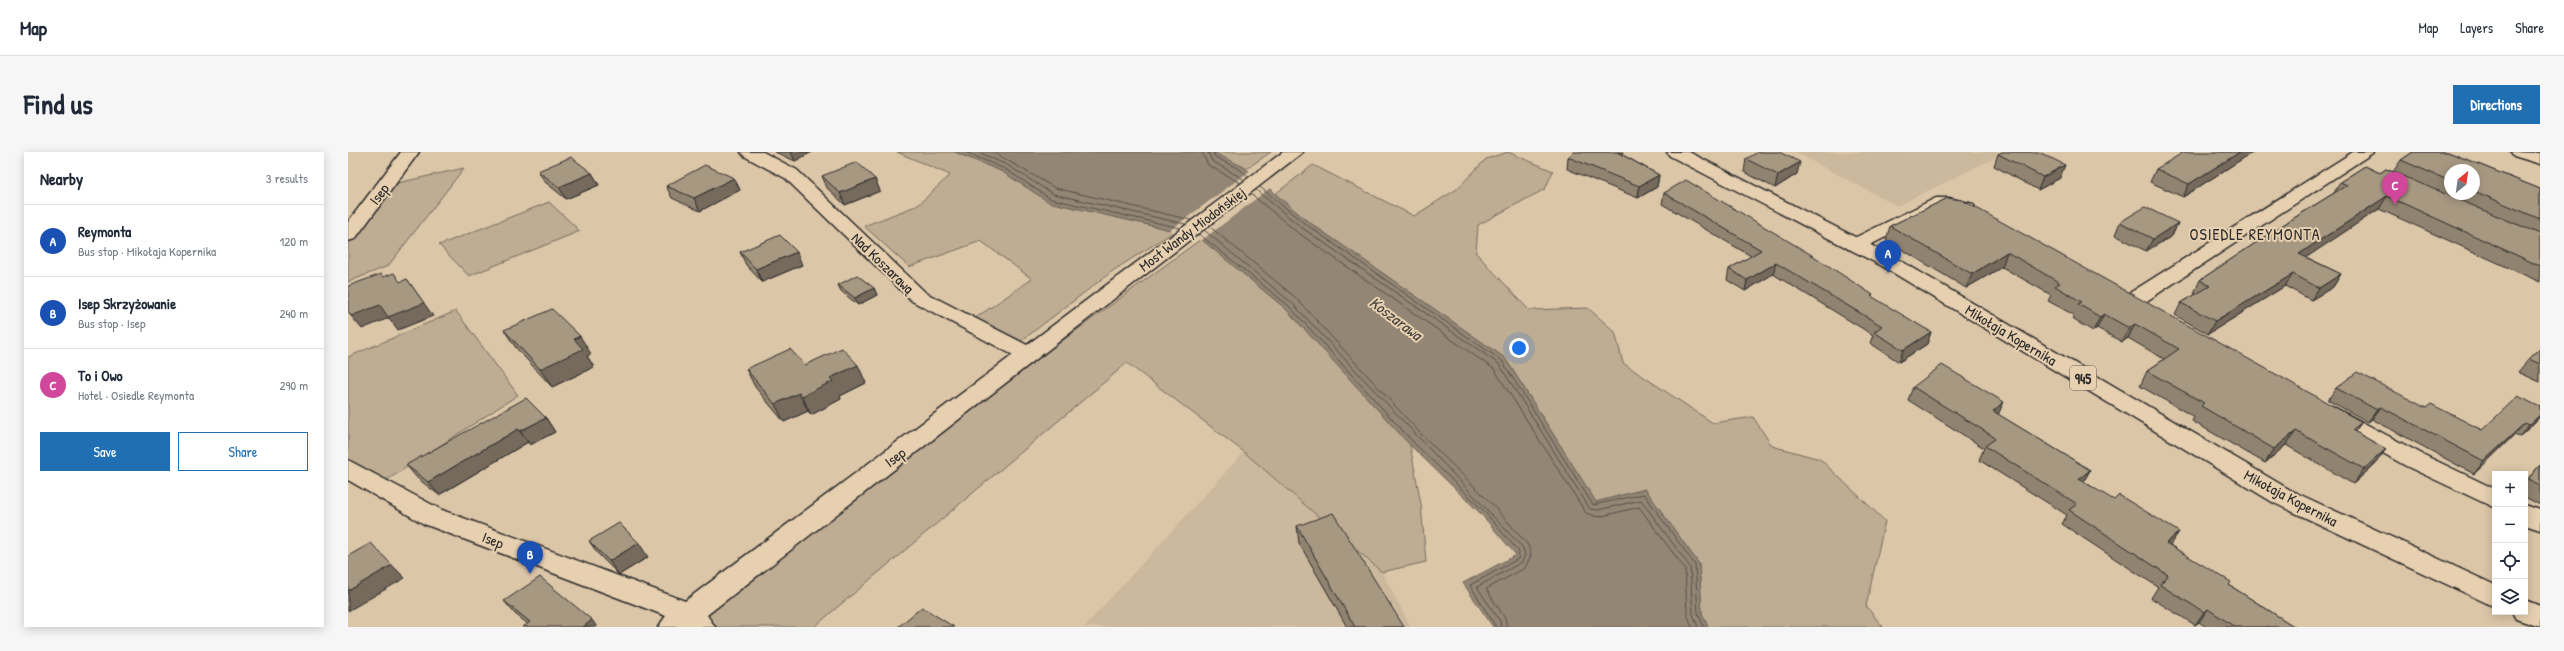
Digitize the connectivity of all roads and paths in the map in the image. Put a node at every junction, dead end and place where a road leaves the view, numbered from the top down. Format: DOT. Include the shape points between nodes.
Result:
graph roads {
  1 [pos="410,152"];
  2 [pos="750,152"];
  3 [pos="1676,152"];
  4 [pos="2520,152"];
  5 [pos="1289,156"];
  6 [pos="2358,157"];
  7 [pos="2540,159"];
  8 [pos="2372,171"];
  9 [pos="1986,220"];
  10 [pos="348,235"];
  11 [pos="1855,245"];
  12 [pos="1101,299"];
  13 [pos="2152,313"];
  14 [pos="1030,355"];
  15 [pos="2318,406"];
  16 [pos="348,469"];
  17 [pos="2492,498"];
  18 [pos="2528,515"];
  19 [pos="2540,521"];
  20 [pos="2492,596"];
  21 [pos="2528,612"];
  22 [pos="2540,618"];
  23 [pos="687,623"];
  1 -- 10 [label="street, Isep"];
  2 -- 14 [label="street, Nad Koszarawą" via="791,174 919,298"];
  3 -- 11 [label="street, Mikołaja Kopernika / 945"];
  4 -- 7 [label="street"];
  5 -- 12 [label="street, Most Wandy Miodońskiej"];
  6 -- 8 [label="street"];
  6 -- 13 [label="street" via="2125,298"];
  9 -- 11 [label="street" via="1965,208 1936,204"];
  11 -- 20 [label="street, Mikołaja Kopernika / 945" via="2283,497"];
  12 -- 14 [label="street, Isep"];
  14 -- 23 [label="street, Isep"];
  15 -- 17 [label="street" via="2414,460"];
  16 -- 23 [label="street, Isep" via="433,517"];
  18 -- 19 [label="street"];
  21 -- 22 [label="street"];
}
